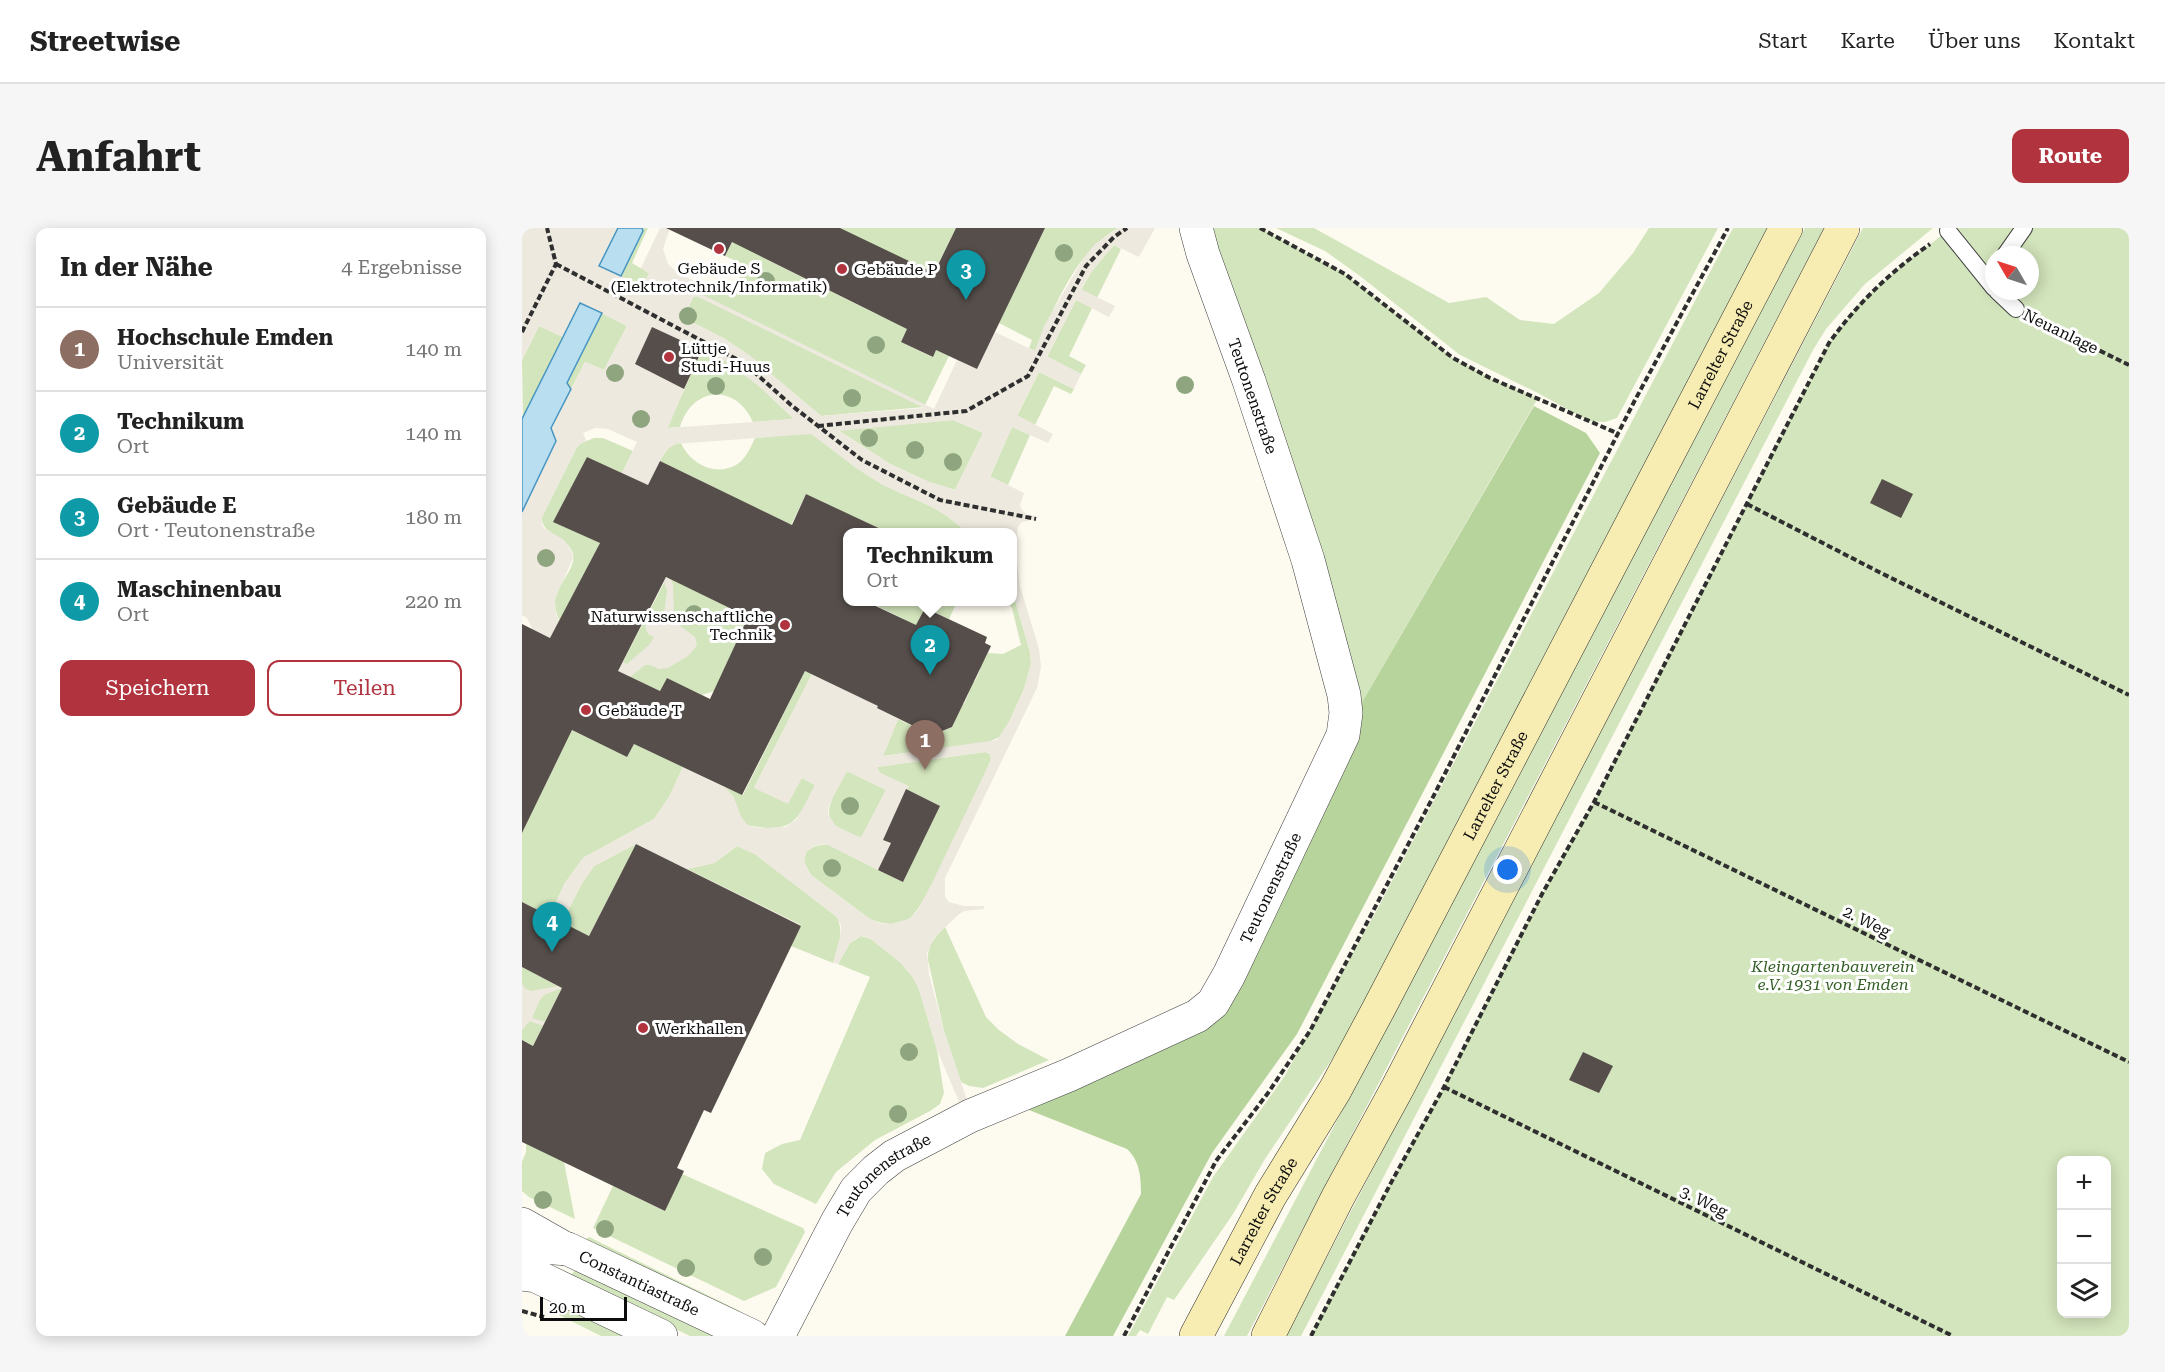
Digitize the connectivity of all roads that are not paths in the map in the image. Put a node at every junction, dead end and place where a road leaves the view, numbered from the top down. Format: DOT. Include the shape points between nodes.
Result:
graph roads {
  1 [pos="1196,228"];
  2 [pos="1786,228"];
  3 [pos="1843,228"];
  4 [pos="2024,228"];
  5 [pos="1948,231"];
  6 [pos="2012,246"];
  7 [pos="1985,273"];
  8 [pos="2008,300"];
  9 [pos="2016,309"];
  10 [pos="522,1224"];
  11 [pos="568,1250"];
  12 [pos="522,1253"];
  13 [pos="522,1274"];
  14 [pos="661,1336"];
  15 [pos="752,1336"];
  16 [pos="778,1336"];
  17 [pos="1196,1336"];
  18 [pos="1268,1336"];
  1 -- 16 [label="street, Teutonenstraße" via="1308,560 1344,695 1343,735 1213,1003 1161,1034 969,1116 894,1156 856,1190"];
  2 -- 17 [label="street, Larrelter Straße" via="1378,1010 1270,1196"];
  3 -- 18 [label="street"];
  4 -- 6 [label="lane"];
  5 -- 7 [label="lane, Neuanlage"];
  8 -- 9 [label="lane, Neuanlage"];
  10 -- 11 [label="street"];
  11 -- 12 [label="street, Constantiastraße" via="541,1248"];
  11 -- 15 [label="street, Constantiastraße"];
  13 -- 14 [label="street" via="536,1276"];
}
